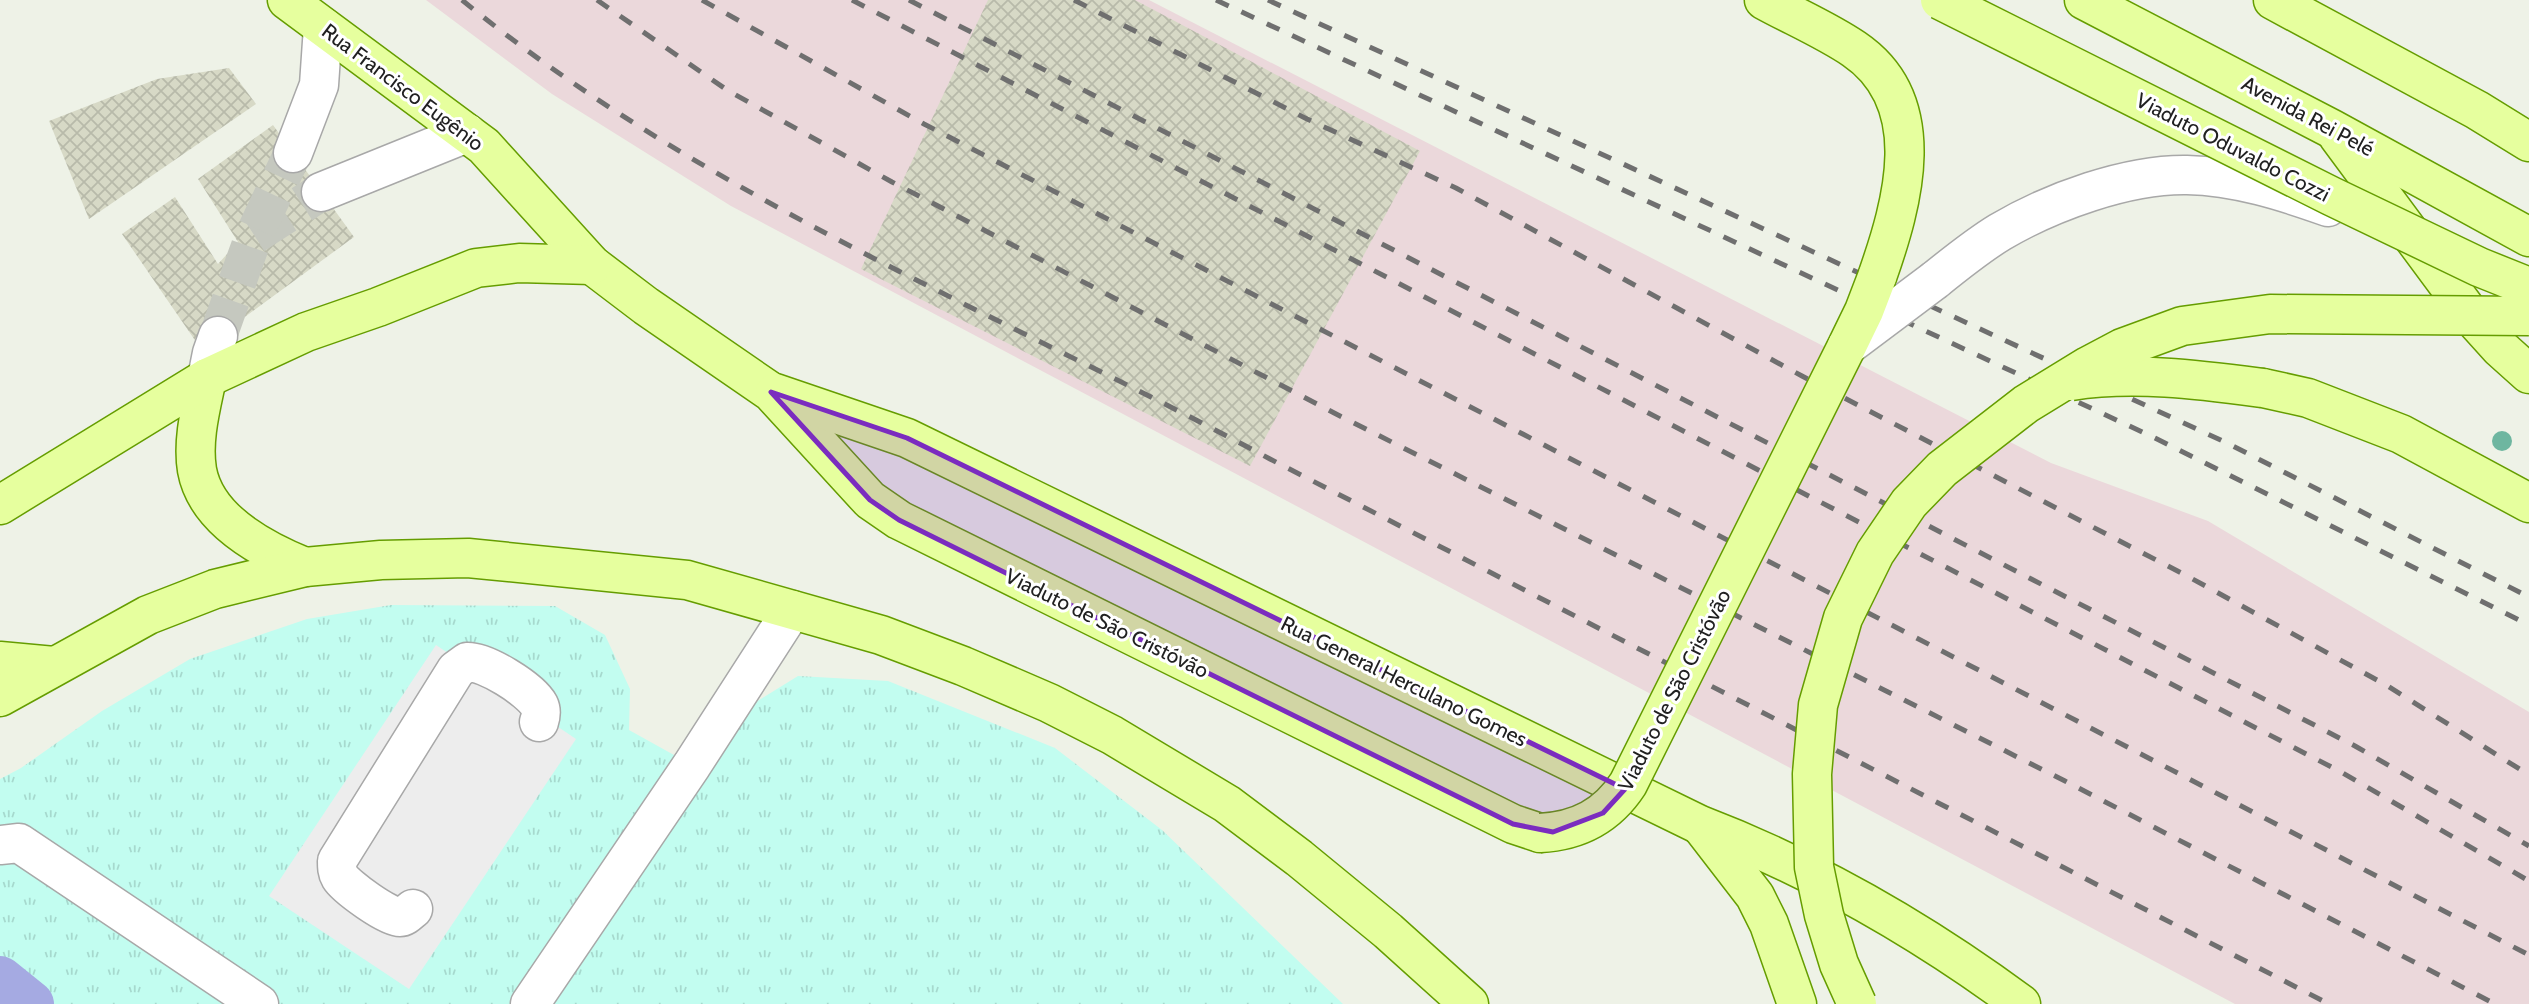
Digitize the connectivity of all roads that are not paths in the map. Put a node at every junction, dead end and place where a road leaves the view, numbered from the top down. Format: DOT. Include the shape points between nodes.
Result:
graph roads {
  1 [pos="288,0"];
  2 [pos="1764,0"];
  3 [pos="1940,0"];
  4 [pos="2084,0"];
  5 [pos="2273,0"];
  6 [pos="323,27"];
  7 [pos="2477,110"];
  8 [pos="2529,125"];
  9 [pos="2332,129"];
  10 [pos="467,133"];
  11 [pos="2529,142"];
  12 [pos="293,153"];
  13 [pos="321,192"];
  14 [pos="2529,237"];
  15 [pos="2417,244"];
  16 [pos="592,265"];
  17 [pos="2529,287"];
  18 [pos="2529,316"];
  19 [pos="218,336"];
  20 [pos="1847,346"];
  21 [pos="2529,374"];
  22 [pos="206,378"];
  23 [pos="2059,383"];
  24 [pos="771,392"];
  25 [pos="2529,503"];
  26 [pos="0,505"];
  27 [pos="305,568"];
  28 [pos="793,610"];
  29 [pos="0,661"];
  30 [pos="54,666"];
  31 [pos="0,697"];
  32 [pos="539,722"];
  33 [pos="1700,825"];
  34 [pos="0,845"];
  35 [pos="413,909"];
  36 [pos="259,1004"];
  37 [pos="530,1004"];
  38 [pos="1469,1004"];
  39 [pos="1797,1004"];
  40 [pos="1857,1004"];
  41 [pos="2021,1004"];
  1 -- 6 [label="main road, Rua Francisco Eugênio"];
  2 -- 20 [label="main road, Viaduto de São Cristóvão, bridge" via="1855,50 1877,70 1895,97 1904,137 1901,191 1877,277"];
  3 -- 17 [label="main road, Viaduto Oduvaldo Cozzi, bridge" via="2331,196"];
  4 -- 9 [label="main road, Avenida Rei Pelé"];
  5 -- 7 [label="main road"];
  6 -- 10 [label="main road, Rua Francisco Eugênio"];
  6 -- 12 [label="street" via="319,85"];
  7 -- 8 [label="main road"];
  7 -- 11 [label="main road"];
  9 -- 14 [label="main road, Avenida Rei Pelé"];
  9 -- 15 [label="main road"];
  10 -- 13 [label="street"];
  10 -- 16 [label="main road, Rua Francisco Eugênio"];
  15 -- 20 [label="street, bridge" via="2331,208 2245,182 2158,176 2106,187 2028,217 1977,247"];
  15 -- 21 [label="main road" via="2472,317"];
  16 -- 22 [label="main road" via="519,263 476,268 306,332"];
  16 -- 24 [label="main road, Rua Francisco Eugênio"];
  18 -- 23 [label="main road, bridge" via="2301,313 2220,319 2153,335"];
  19 -- 22 [label="street"];
  20 -- 24 [label="main road, Viaduto de São Cristóvão, bridge" via="1628,784 1617,801 1586,823 1540,833 1513,824 885,510"];
  22 -- 26 [label="main road"];
  22 -- 27 [label="main road" via="196,450 201,484 238,530"];
  23 -- 25 [label="main road, bridge" via="2090,378 2188,379 2308,398 2402,434"];
  23 -- 40 [label="main road, bridge" via="1942,469 1909,503 1875,553 1843,618 1829,660 1818,705 1812,774 1814,867 1839,964"];
  24 -- 33 [label="main road, Rua General Herculano Gomes" via="907,438"];
  27 -- 28 [label="main road" via="468,558 687,580"];
  27 -- 30 [label="main road" via="215,589 148,615"];
  28 -- 37 [label="street"];
  28 -- 38 [label="main road" via="881,635 963,666 1112,735 1258,827 1388,931"];
  29 -- 30 [label="main road"];
  30 -- 31 [label="main road"];
  32 -- 35 [label="street" via="539,706 530,694 485,665 467,662 456,670 337,861 340,878 390,915 407,915"];
  33 -- 39 [label="main road" via="1755,896"];
  33 -- 41 [label="main road, Rua General Herculano Gomes" via="1864,902 1937,945"];
  34 -- 36 [label="street" via="19,843"];
}
